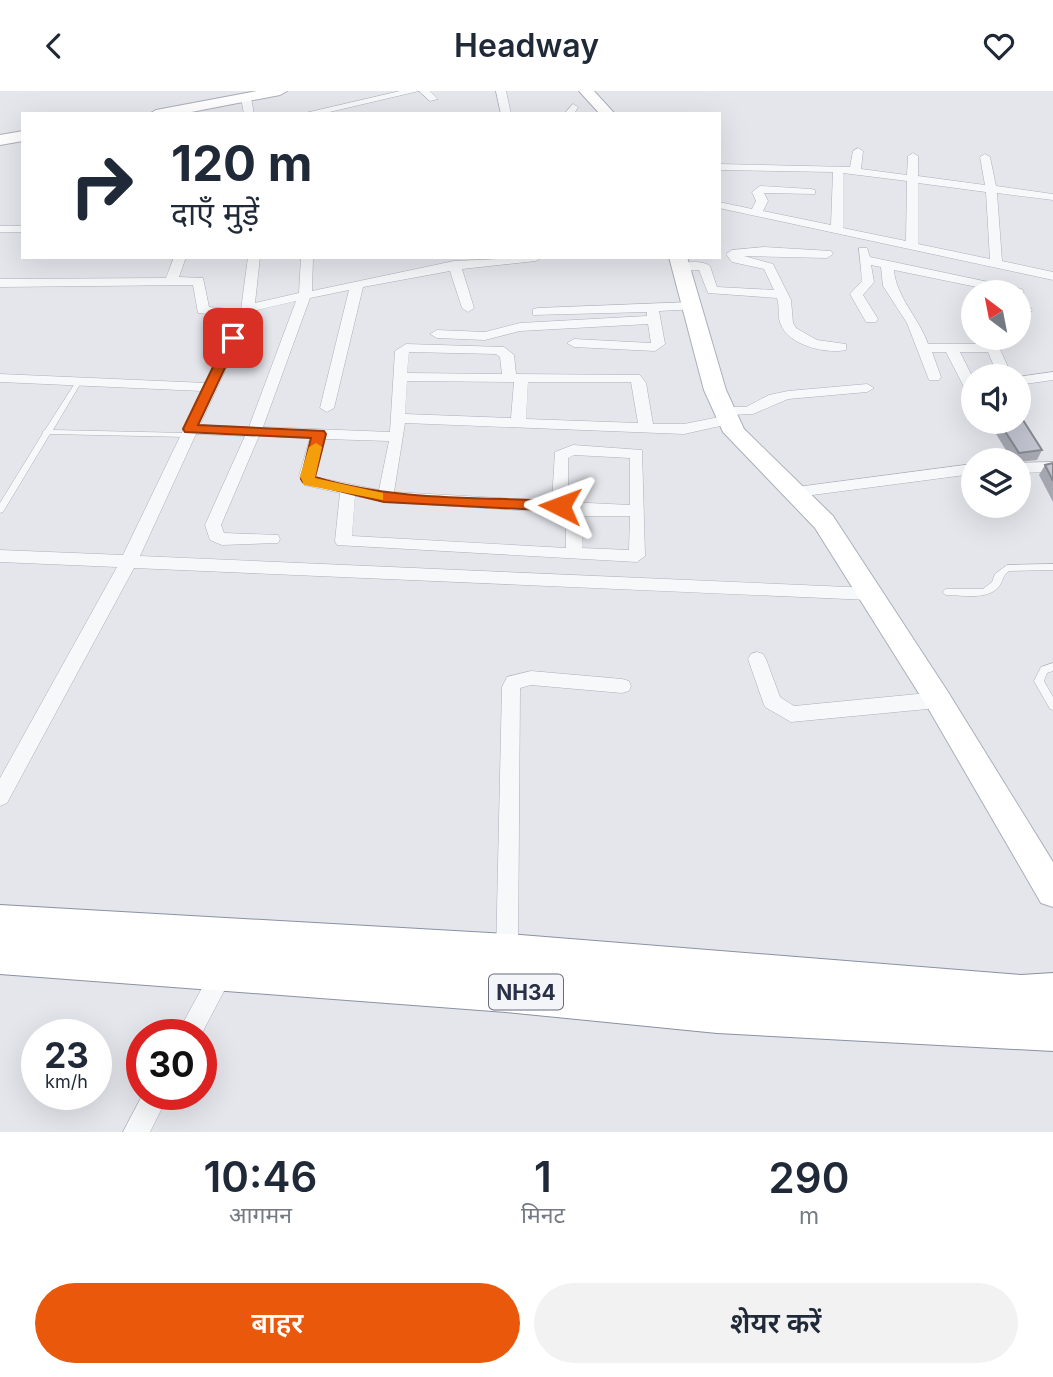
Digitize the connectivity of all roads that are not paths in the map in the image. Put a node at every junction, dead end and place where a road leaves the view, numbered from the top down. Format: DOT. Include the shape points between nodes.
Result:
graph roads {
  1 [pos="280,91"];
  2 [pos="414,91"];
  3 [pos="424,91"];
  4 [pos="502,91"];
  5 [pos="586,91"];
  6 [pos="247,95"];
  7 [pos="433,99"];
  8 [pos="166,112"];
  9 [pos="315,112"];
  10 [pos="506,112"];
  11 [pos="606,112"];
  12 [pos="21,136"];
  13 [pos="0,140"];
  14 [pos="859,151"];
  15 [pos="913,156"];
  16 [pos="985,157"];
  17 [pos="721,167"];
  18 [pos="838,169"];
  19 [pos="855,171"];
  20 [pos="912,177"];
  21 [pos="991,188"];
  22 [pos="811,192"];
  23 [pos="1053,197"];
  24 [pos="721,205"];
  25 [pos="757,213"];
  26 [pos="0,229"];
  27 [pos="21,229"];
  28 [pos="837,232"];
  29 [pos="861,237"];
  30 [pos="912,248"];
  31 [pos="827,254"];
  32 [pos="179,259"];
  33 [pos="254,259"];
  34 [pos="307,259"];
  35 [pos="516,259"];
  36 [pos="864,260"];
  37 [pos="680,262"];
  38 [pos="454,265"];
  39 [pos="887,265"];
  40 [pos="996,265"];
  41 [pos="1053,276"];
  42 [pos="957,279"];
  43 [pos="962,280"];
  44 [pos="171,281"];
  45 [pos="0,283"];
  46 [pos="357,284"];
  47 [pos="961,284"];
  48 [pos="782,293"];
  49 [pos="305,295"];
  50 [pos="692,306"];
  51 [pos="468,308"];
  52 [pos="246,311"];
  53 [pos="538,312"];
  54 [pos="653,314"];
  55 [pos="871,319"];
  56 [pos="437,334"];
  57 [pos="574,343"];
  58 [pos="841,347"];
  59 [pos="961,347"];
  60 [pos="924,348"];
  61 [pos="951,348"];
  62 [pos="961,368"];
  63 [pos="1053,376"];
  64 [pos="400,377"];
  65 [pos="934,377"];
  66 [pos="0,378"];
  67 [pos="515,378"];
  68 [pos="1031,379"];
  69 [pos="79,381"];
  70 [pos="210,387"];
  71 [pos="867,388"];
  72 [pos="327,408"];
  73 [pos="727,416"];
  74 [pos="397,418"];
  75 [pos="518,423"];
  76 [pos="642,428"];
  77 [pos="46,432"];
  78 [pos="188,432"];
  79 [pos="254,432"];
  80 [pos="319,434"];
  81 [pos="397,437"];
  82 [pos="637,453"];
  83 [pos="1053,467"];
  84 [pos="1031,468"];
  85 [pos="961,472"];
  86 [pos="348,490"];
  87 [pos="797,492"];
  88 [pos="384,497"];
  89 [pos="567,508"];
  90 [pos="0,510"];
  91 [pos="638,511"];
  92 [pos="272,540"];
  93 [pos="574,554"];
  94 [pos="0,556"];
  95 [pos="129,561"];
  96 [pos="1053,567"];
  97 [pos="946,592"];
  98 [pos="870,594"];
  99 [pos="757,659"];
  100 [pos="1053,667"];
  101 [pos="622,686"];
  102 [pos="938,700"];
  103 [pos="1053,705"];
  104 [pos="8,766"];
  105 [pos="0,797"];
  106 [pos="1053,893"];
  107 [pos="0,925"];
  108 [pos="0,953"];
  109 [pos="229,955"];
  110 [pos="507,955"];
  111 [pos="570,978"];
  112 [pos="627,984"];
  113 [pos="1037,996"];
  114 [pos="197,1019"];
  115 [pos="1053,1028"];
  116 [pos="148,1110"];
  117 [pos="136,1132"];
  1 -- 6 [label="main road"];
  2 -- 9 [label="street"];
  3 -- 7 [label="street"];
  4 -- 10 [label="street"];
  5 -- 11 [label="main road"];
  6 -- 8 [label="main road"];
  12 -- 13 [label="street"];
  14 -- 19 [label="street"];
  15 -- 20 [label="street"];
  16 -- 21 [label="street"];
  17 -- 18 [label="street"];
  18 -- 19 [label="street"];
  18 -- 28 [label="street"];
  19 -- 20 [label="street"];
  20 -- 21 [label="street"];
  20 -- 30 [label="street"];
  21 -- 23 [label="street"];
  21 -- 40 [label="street"];
  22 -- 25 [label="street" via="760,189"];
  24 -- 25 [label="street"];
  25 -- 28 [label="street"];
  26 -- 27 [label="street"];
  28 -- 29 [label="street"];
  29 -- 30 [label="street"];
  29 -- 36 [label="street"];
  30 -- 40 [label="street"];
  31 -- 48 [label="street" via="732,254 740,261 765,264"];
  32 -- 44 [label="street"];
  33 -- 52 [label="street"];
  34 -- 49 [label="street"];
  35 -- 38 [label="street"];
  36 -- 39 [label="street"];
  36 -- 55 [label="street" via="868,282 856,294"];
  37 -- 48 [label="street" via="704,267 712,290"];
  37 -- 50 [label="street"];
  38 -- 46 [label="street"];
  38 -- 51 [label="street"];
  39 -- 42 [label="street"];
  39 -- 60 [label="street" via="889,286 910,316"];
  40 -- 41 [label="street"];
  42 -- 43 [label="street"];
  42 -- 47 [label="street"];
  44 -- 45 [label="street"];
  44 -- 52 [label="street" via="199,281 203,310"];
  46 -- 49 [label="street"];
  46 -- 72 [label="street"];
  48 -- 58 [label="street" via="791,331 814,344"];
  49 -- 52 [label="street"];
  49 -- 79 [label="street"];
  50 -- 54 [label="street"];
  50 -- 73 [label="street" via="715,390"];
  52 -- 70 [label="street"];
  53 -- 54 [label="street"];
  54 -- 56 [label="street" via="520,327 485,336"];
  54 -- 57 [label="street" via="659,344 655,347"];
  59 -- 61 [label="street"];
  60 -- 61 [label="street"];
  60 -- 65 [label="street"];
  61 -- 62 [label="street"];
  63 -- 68 [label="street"];
  64 -- 67 [label="street"];
  64 -- 67 [label="street" via="406,348 499,350 507,355"];
  64 -- 74 [label="street"];
  66 -- 69 [label="street"];
  67 -- 75 [label="street"];
  67 -- 76 [label="street" via="635,378"];
  69 -- 70 [label="street"];
  69 -- 77 [label="lane"];
  70 -- 78 [label="street"];
  71 -- 73 [label="street" via="774,398 754,410"];
  73 -- 76 [label="street" via="684,429"];
  73 -- 87 [label="street" via="753,453"];
  74 -- 75 [label="street"];
  74 -- 81 [label="street"];
  75 -- 76 [label="street"];
  76 -- 82 [label="street"];
  77 -- 78 [label="lane"];
  77 -- 90 [label="lane"];
  78 -- 79 [label="street"];
  78 -- 95 [label="street"];
  79 -- 80 [label="street"];
  79 -- 92 [label="street" via="213,531 222,539"];
  80 -- 81 [label="street"];
  80 -- 86 [label="street" via="308,479"];
  81 -- 88 [label="street"];
  82 -- 89 [label="street" via="573,450 560,455"];
  82 -- 91 [label="street"];
  83 -- 84 [label="street"];
  85 -- 87 [label="street"];
  86 -- 88 [label="street"];
  86 -- 93 [label="street" via="343,541"];
  87 -- 98 [label="street" via="824,522"];
  88 -- 89 [label="street"];
  89 -- 91 [label="street"];
  89 -- 93 [label="street"];
  91 -- 93 [label="street" via="637,556"];
  94 -- 95 [label="street"];
  95 -- 98 [label="street"];
  95 -- 104 [label="street"];
  96 -- 97 [label="lane" via="1007,568 985,592"];
  98 -- 102 [label="street"];
  99 -- 102 [label="street" via="772,702 791,714"];
  100 -- 103 [label="lane" via="1044,670 1039,681"];
  101 -- 110 [label="street" via="531,678 511,687"];
  102 -- 106 [label="street"];
  104 -- 105 [label="street"];
  107 -- 109 [label="highway, NH34"];
  108 -- 109 [label="highway, NH34"];
  109 -- 110 [label="highway, NH34"];
  109 -- 111 [label="highway, NH34"];
  109 -- 114 [label="street"];
  110 -- 111 [label="highway, NH34"];
  111 -- 112 [label="highway, NH34"];
  112 -- 113 [label="highway, NH34"];
  112 -- 115 [label="highway, NH34" via="718,1011"];
  116 -- 117 [label="street"];
}
